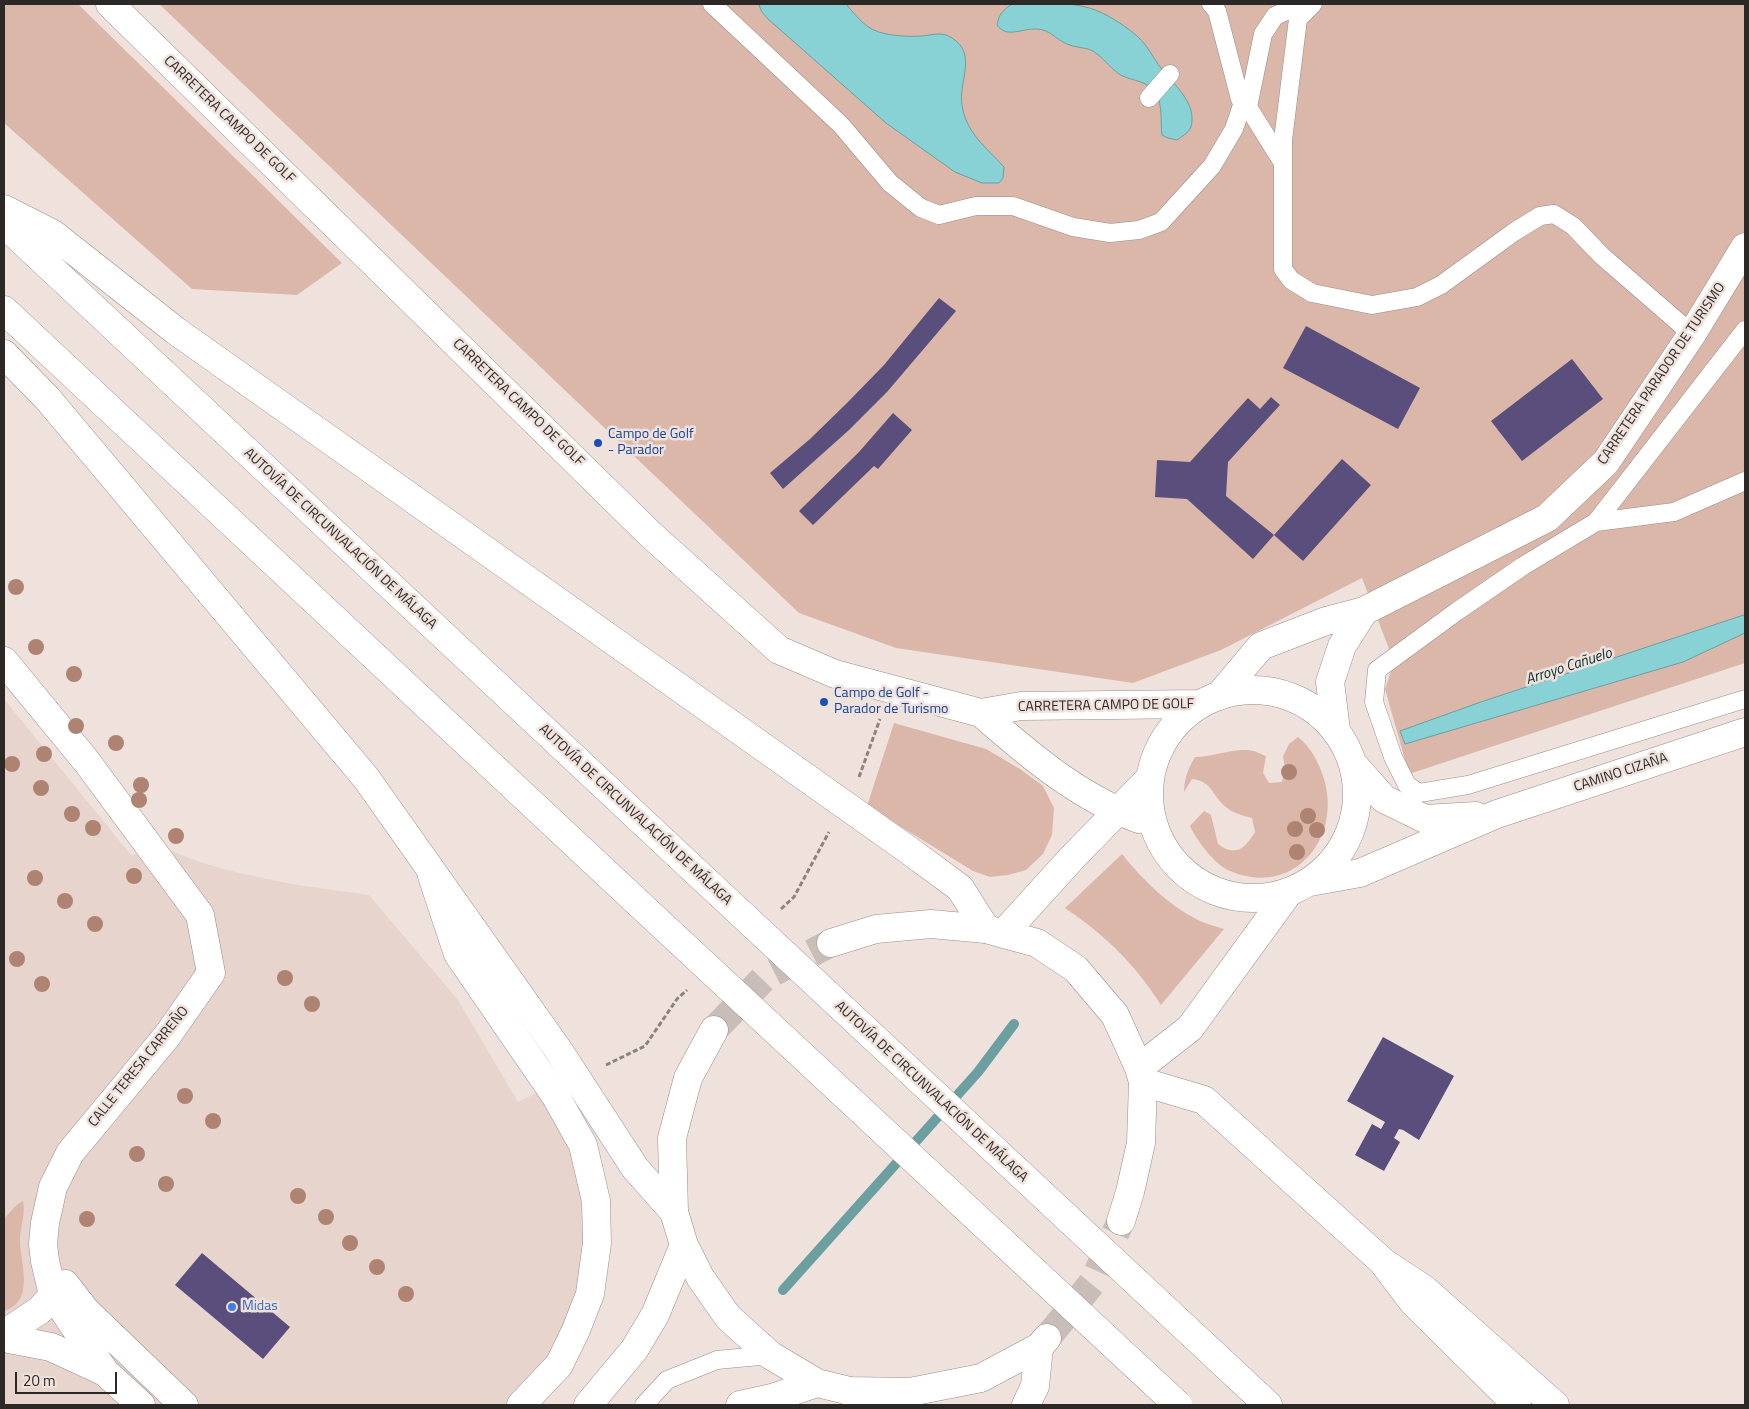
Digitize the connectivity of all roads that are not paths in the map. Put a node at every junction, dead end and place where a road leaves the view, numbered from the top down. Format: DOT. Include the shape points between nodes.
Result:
graph roads {
  1 [pos="110,4"];
  2 [pos="712,4"];
  3 [pos="1211,4"];
  4 [pos="1301,4"];
  5 [pos="1313,4"];
  6 [pos="1170,74"];
  7 [pos="1149,98"];
  8 [pos="1245,104"];
  9 [pos="1283,163"];
  10 [pos="4,209"];
  11 [pos="4,224"];
  12 [pos="1745,247"];
  13 [pos="4,310"];
  14 [pos="1745,330"];
  15 [pos="1692,334"];
  16 [pos="4,354"];
  17 [pos="1745,481"];
  18 [pos="1596,522"];
  19 [pos="1364,611"];
  20 [pos="4,661"];
  21 [pos="1745,699"];
  22 [pos="1210,700"];
  23 [pos="981,713"];
  24 [pos="1336,731"];
  25 [pos="1745,732"];
  26 [pos="1353,764"];
  27 [pos="1150,778"];
  28 [pos="1117,812"];
  29 [pos="1497,814"];
  30 [pos="1154,825"];
  31 [pos="429,867"];
  32 [pos="1299,888"];
  33 [pos="995,931"];
  34 [pos="831,943"];
  35 [pos="714,1030"];
  36 [pos="1141,1075"];
  37 [pos="674,1212"];
  38 [pos="1121,1221"];
  39 [pos="45,1223"];
  40 [pos="684,1245"];
  41 [pos="1382,1262"];
  42 [pos="53,1295"];
  43 [pos="4,1334"];
  44 [pos="4,1338"];
  45 [pos="770,1355"];
  46 [pos="105,1372"];
  47 [pos="817,1383"];
  48 [pos="855,1398"];
  49 [pos="141,1405"];
  50 [pos="184,1405"];
  51 [pos="521,1405"];
  52 [pos="588,1405"];
  53 [pos="644,1405"];
  54 [pos="740,1405"];
  55 [pos="1026,1405"];
  56 [pos="1178,1405"];
  57 [pos="1268,1405"];
  58 [pos="1517,1405"];
  59 [pos="1555,1405"];
  1 -- 23 [label="main road, CARRETERA CAMPO DE GOLF" via="650,533 779,650 835,674"];
  2 -- 8 [label="lane" via="841,125 890,183 921,208 939,215 976,206 1013,206 1073,227 1110,233 1139,230 1161,222 1212,166 1234,130"];
  3 -- 8 [label="lane" via="1216,11 1240,98"];
  4 -- 8 [label="lane" via="1275,16 1263,34"];
  5 -- 9 [label="lane" via="1298,19"];
  6 -- 7 [label="lane"];
  8 -- 9 [label="lane"];
  9 -- 15 [label="lane" via="1283,269 1291,280 1312,293 1372,305 1417,297 1441,285 1540,216 1554,214 1573,226 1602,256"];
  10 -- 33 [label="main road" via="53,234 176,332 907,849 960,888"];
  11 -- 57 [label="main road, AUTOVÍA DE CIRCUNVALACIÓN DE MÁLAGA, bridge"];
  12 -- 15 [label="main road, CARRETERA PARADOR DE TURISMO"];
  13 -- 56 [label="main road, bridge"];
  14 -- 18 [label="lane"];
  15 -- 19 [label="main road, CARRETERA PARADOR DE TURISMO" via="1606,462 1547,518"];
  16 -- 31 [label="main road" via="47,398 366,778"];
  17 -- 18 [label="lane" via="1674,512"];
  18 -- 21 [label="lane" via="1523,566 1377,670 1374,702 1393,757 1407,785 1419,793 1468,785"];
  19 -- 22 [label="main road, CARRETERA PARADOR DE TURISMO" via="1326,621 1261,646"];
  19 -- 24 [label="main road" via="1342,646 1330,682"];
  20 -- 39 [label="main road, CALLE TERESA CARREÑO" via="87,762 200,915 211,973 167,1036 70,1153 53,1187"];
  22 -- 23 [label="main road, CARRETERA CAMPO DE GOLF" via="1021,706"];
  22 -- 24 [label="main road, CARRETERA CAMPO DE GOLF" via="1251,690 1283,694 1313,708"];
  22 -- 27 [label="main road" via="1176,723 1159,749"];
  23 -- 28 [label="main road, CARRETERA CAMPO DE GOLF" via="1087,796"];
  24 -- 26 [label="main road"];
  25 -- 29 [label="main road, CAMINO CIZAÑA"];
  26 -- 29 [label="main road, CAMINO CIZAÑA" via="1384,799 1426,819"];
  26 -- 32 [label="main road" via="1357,797 1351,830 1334,860"];
  27 -- 28 [label="main road"];
  27 -- 30 [label="main road, CAMINO CIZAÑA" via="1149,802"];
  28 -- 30 [label="main road, CARRETERA CAMPO DE GOLF"];
  28 -- 33 [label="main road"];
  29 -- 32 [label="main road, CAMINO CIZAÑA" via="1360,873"];
  30 -- 32 [label="main road, CAMINO CIZAÑA" via="1168,855 1192,879 1222,894 1256,899"];
  31 -- 37 [label="main road" via="559,1051 635,1168"];
  31 -- 51 [label="main road" via="458,954 555,1095 583,1145 596,1201 597,1244 590,1294 559,1365"];
  32 -- 36 [label="main road" via="1190,1028"];
  33 -- 34 [label="main road" via="931,924 876,929"];
  33 -- 36 [label="main road" via="1037,943 1076,969 1115,1015"];
  35 -- 37 [label="main road" via="688,1078 672,1138"];
  36 -- 38 [label="main road" via="1141,1143"];
  36 -- 41 [label="main road" via="1204,1100"];
  37 -- 40 [label="main road"];
  39 -- 42 [label="main road, CALLE TERESA CARREÑO" via="44,1261"];
  39 -- 50 [label="main road" via="64,1282 86,1310"];
  40 -- 45 [label="main road" via="700,1277 728,1317"];
  40 -- 52 [label="main road" via="655,1315 634,1350"];
  41 -- 58 [label="main road" via="1413,1302"];
  41 -- 59 [label="main road" via="1424,1289"];
  42 -- 43 [label="main road" via="40,1310"];
  42 -- 46 [label="main road, CALLE TERESA CARREÑO"];
  44 -- 46 [label="main road" via="51,1348"];
  45 -- 47 [label="main road"];
  45 -- 53 [label="lane" via="717,1360 667,1380"];
  46 -- 49 [label="main road"];
  47 -- 48 [label="main road"];
  47 -- 54 [label="main road"];
  48 -- 55 [label="main road" via="910,1392 981,1378 1043,1343 1035,1386"];
}
